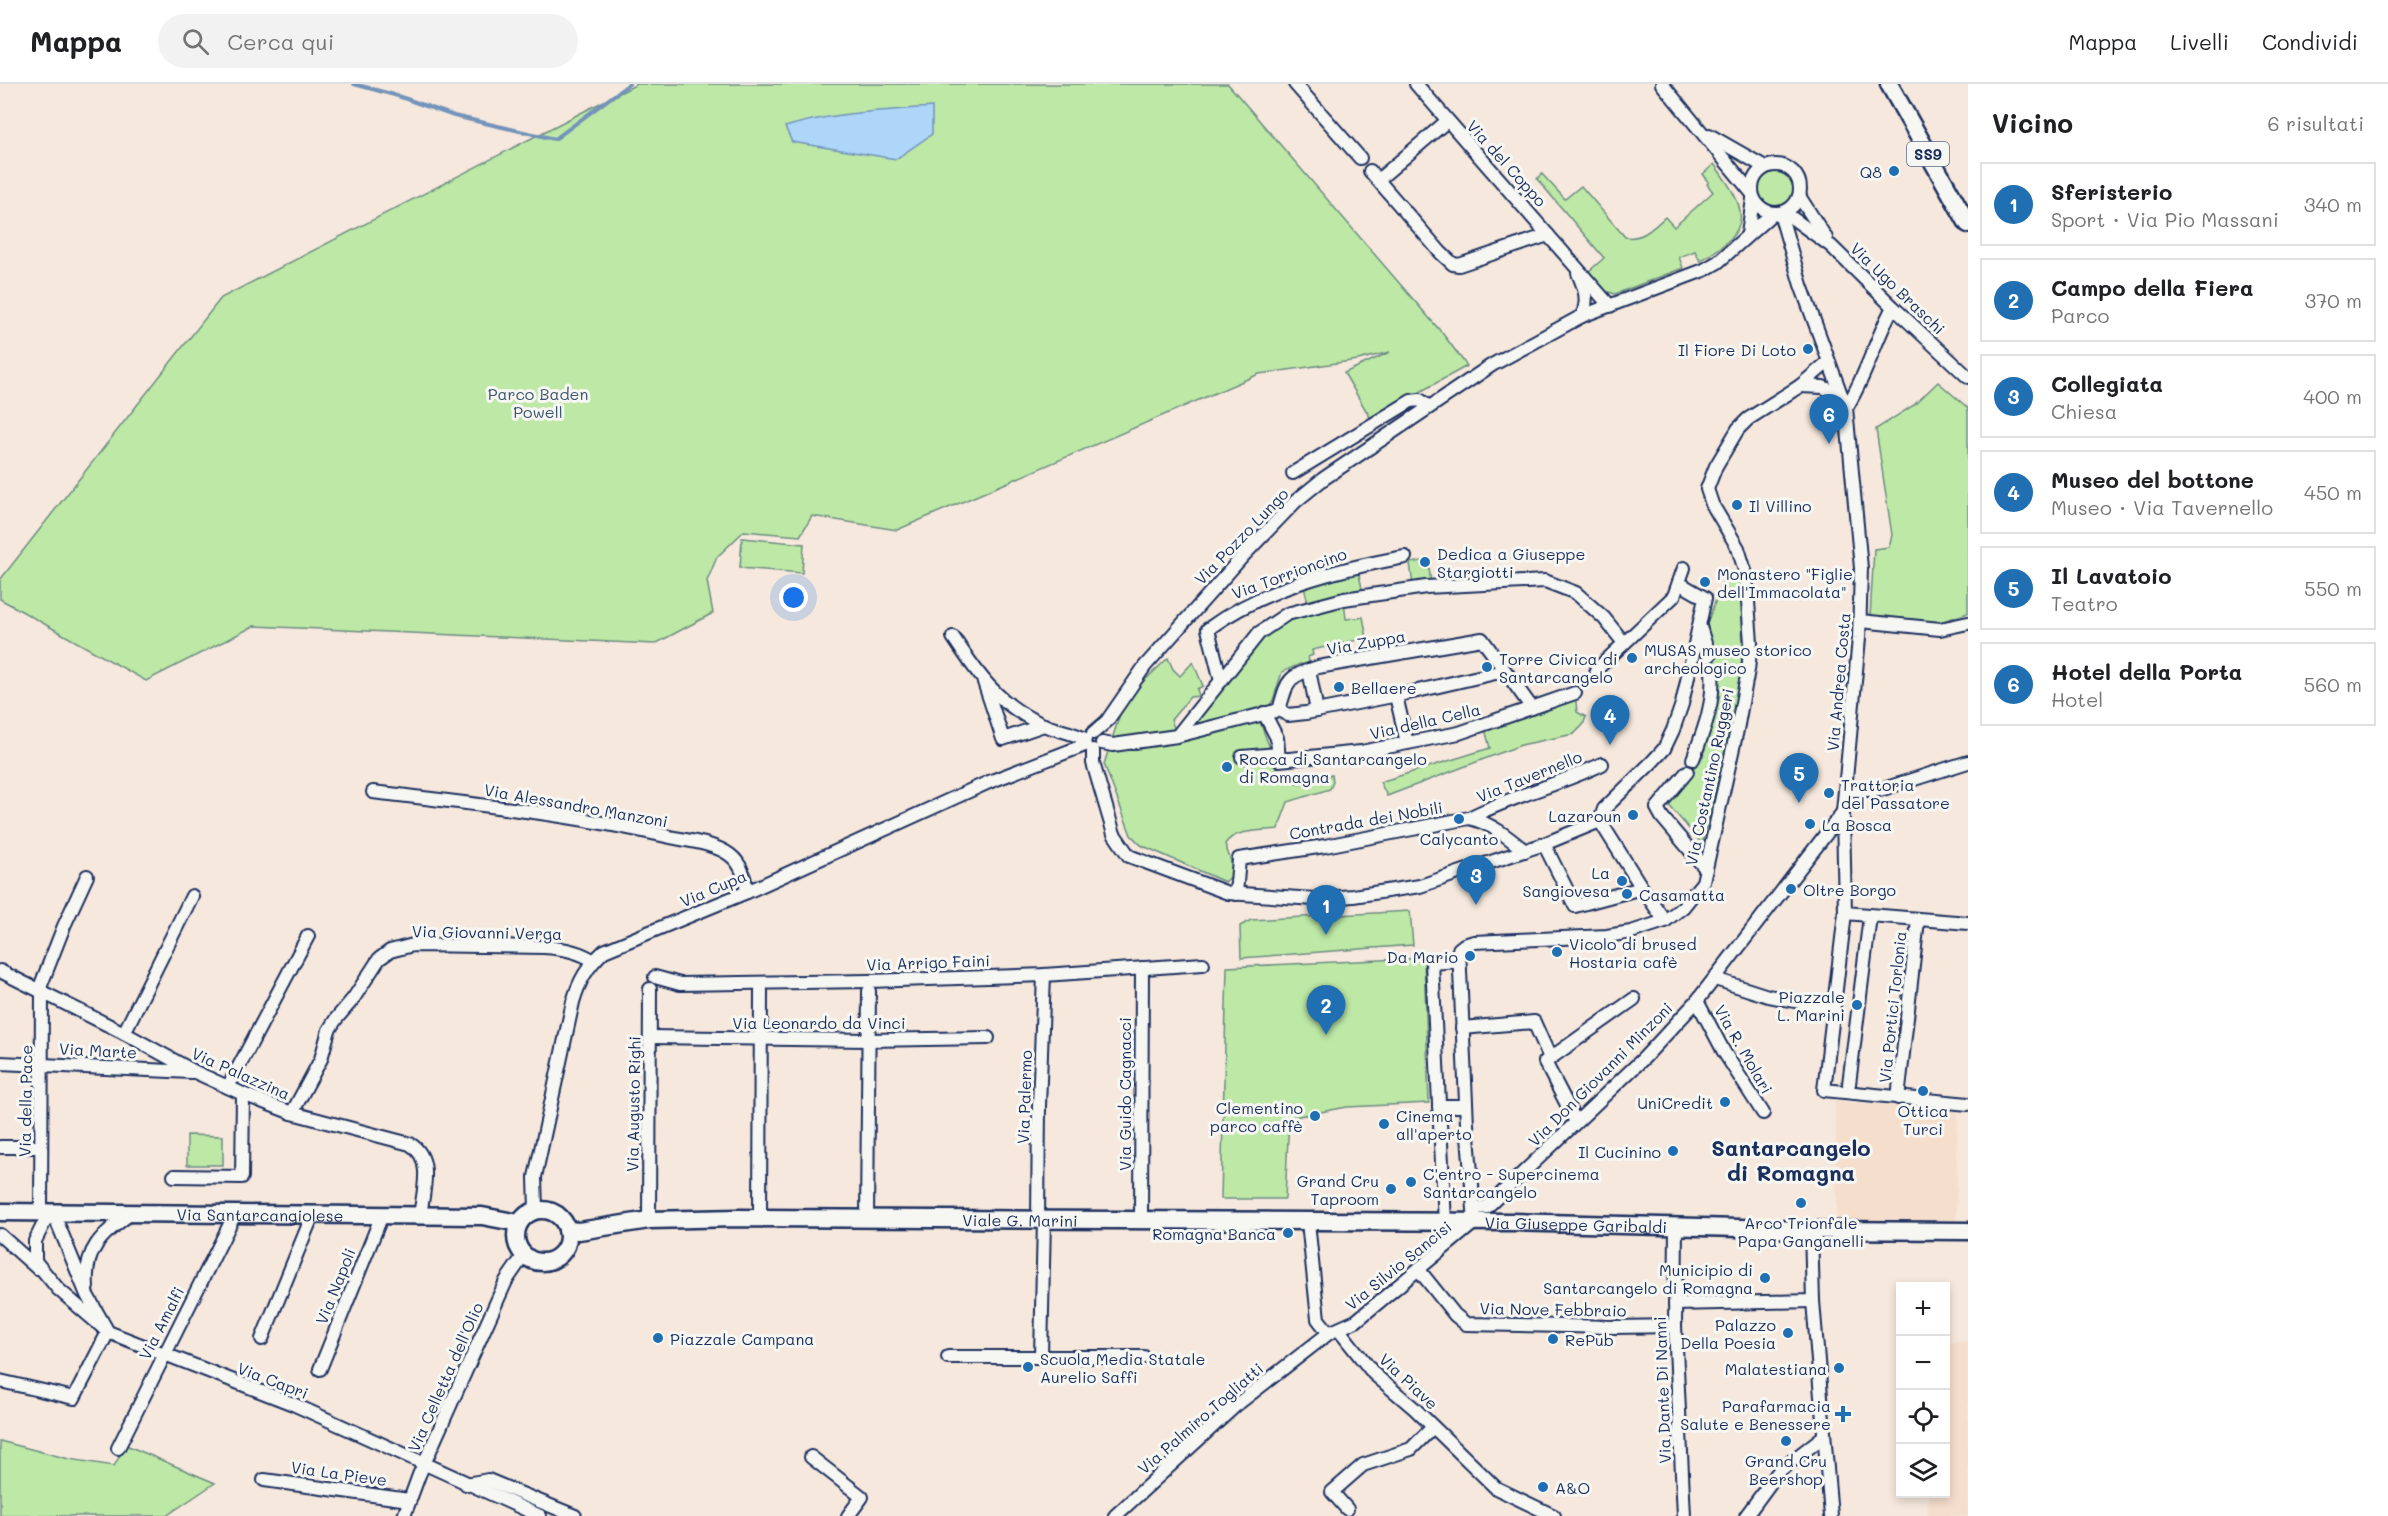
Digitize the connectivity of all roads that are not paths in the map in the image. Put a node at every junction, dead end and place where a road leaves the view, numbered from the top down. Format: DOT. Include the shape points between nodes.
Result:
graph roads {
  1 [pos="1295,84"];
  2 [pos="1416,84"];
  3 [pos="1662,84"];
  4 [pos="1889,84"];
  5 [pos="1447,121"];
  6 [pos="1702,132"];
  7 [pos="1360,158"];
  8 [pos="1766,166"];
  9 [pos="1752,195"];
  10 [pos="1799,196"];
  11 [pos="1779,213"];
  12 [pos="1967,220"];
  13 [pos="1748,234"];
  14 [pos="1548,235"];
  15 [pos="1831,246"];
  16 [pos="1574,264"];
  17 [pos="1610,306"];
  18 [pos="1893,307"];
  19 [pos="1582,316"];
  20 [pos="1828,362"];
  21 [pos="1968,377"];
  22 [pos="1800,386"];
  23 [pos="1842,396"];
  24 [pos="1429,407"];
  25 [pos="1846,408"];
  26 [pos="1293,473"];
  27 [pos="1405,557"];
  28 [pos="1684,568"];
  29 [pos="1678,584"];
  30 [pos="1860,621"];
  31 [pos="1968,623"];
  32 [pos="1700,627"];
  33 [pos="952,637"];
  34 [pos="1624,643"];
  35 [pos="1709,656"];
  36 [pos="1309,670"];
  37 [pos="1504,670"];
  38 [pos="1596,670"];
  39 [pos="1712,670"];
  40 [pos="1221,681"];
  41 [pos="984,682"];
  42 [pos="1575,693"];
  43 [pos="1396,696"];
  44 [pos="1532,708"];
  45 [pos="1279,710"];
  46 [pos="1317,711"];
  47 [pos="1264,713"];
  48 [pos="1044,725"];
  49 [pos="1177,735"];
  50 [pos="1093,741"];
  51 [pos="1407,743"];
  52 [pos="1242,757"];
  53 [pos="1278,757"];
  54 [pos="1693,759"];
  55 [pos="1968,762"];
  56 [pos="1602,764"];
  57 [pos="1687,772"];
  58 [pos="1845,790"];
  59 [pos="373,792"];
  60 [pos="1843,812"];
  61 [pos="1469,818"];
  62 [pos="1600,821"];
  63 [pos="1544,844"];
  64 [pos="1525,851"];
  65 [pos="1706,869"];
  66 [pos="87,876"];
  67 [pos="1642,888"];
  68 [pos="747,892"];
  69 [pos="1236,894"];
  70 [pos="192,896"];
  71 [pos="1845,913"];
  72 [pos="1870,916"];
  73 [pos="1918,920"];
  74 [pos="1665,921"];
  75 [pos="1968,923"];
  76 [pos="308,936"];
  77 [pos="1459,955"];
  78 [pos="594,961"];
  79 [pos="1203,964"];
  80 [pos="1142,968"];
  81 [pos="0,971"];
  82 [pos="1044,975"];
  83 [pos="1715,979"];
  84 [pos="652,983"];
  85 [pos="761,990"];
  86 [pos="41,991"];
  87 [pos="868,991"];
  88 [pos="1634,999"];
  89 [pos="1697,1001"];
  90 [pos="1833,1008"];
  91 [pos="1462,1028"];
  92 [pos="124,1033"];
  93 [pos="651,1037"];
  94 [pos="760,1038"];
  95 [pos="988,1038"];
  96 [pos="868,1040"];
  97 [pos="1550,1058"];
  98 [pos="0,1063"];
  99 [pos="42,1064"];
  100 [pos="195,1072"];
  101 [pos="1849,1084"];
  102 [pos="228,1087"];
  103 [pos="243,1094"];
  104 [pos="1898,1098"];
  105 [pos="1968,1104"];
  106 [pos="1439,1106"];
  107 [pos="1466,1106"];
  108 [pos="292,1113"];
  109 [pos="1763,1113"];
  110 [pos="1576,1122"];
  111 [pos="0,1147"];
  112 [pos="40,1147"];
  113 [pos="174,1176"];
  114 [pos="536,1210"];
  115 [pos="0,1212"];
  116 [pos="47,1212"];
  117 [pos="130,1213"];
  118 [pos="234,1214"];
  119 [pos="314,1214"];
  120 [pos="382,1215"];
  121 [pos="1475,1215"];
  122 [pos="420,1216"];
  123 [pos="760,1219"];
  124 [pos="867,1219"];
  125 [pos="649,1220"];
  126 [pos="1041,1220"];
  127 [pos="1141,1221"];
  128 [pos="1308,1222"];
  129 [pos="1445,1222"];
  130 [pos="519,1223"];
  131 [pos="1676,1226"];
  132 [pos="567,1230"];
  133 [pos="1811,1230"];
  134 [pos="1968,1231"];
  135 [pos="0,1235"];
  136 [pos="524,1255"];
  137 [pos="1419,1270"];
  138 [pos="46,1277"];
  139 [pos="87,1295"];
  140 [pos="1813,1301"];
  141 [pos="1675,1304"];
  142 [pos="1675,1326"];
  143 [pos="1334,1332"];
  144 [pos="112,1333"];
  145 [pos="262,1339"];
  146 [pos="163,1355"];
  147 [pos="1041,1356"];
  148 [pos="948,1357"];
  149 [pos="1144,1357"];
  150 [pos="320,1369"];
  151 [pos="0,1381"];
  152 [pos="1433,1426"];
  153 [pos="1824,1436"];
  154 [pos="118,1448"];
  155 [pos="811,1457"];
  156 [pos="424,1463"];
  157 [pos="264,1480"];
  158 [pos="466,1484"];
  159 [pos="409,1500"];
  160 [pos="1347,1509"];
  161 [pos="404,1516"];
  162 [pos="540,1516"];
  163 [pos="575,1516"];
  164 [pos="848,1516"];
  165 [pos="1116,1516"];
  166 [pos="1554,1516"];
  167 [pos="1684,1516"];
  168 [pos="1746,1516"];
  169 [pos="1831,1516"];
  1 -- 7 [label="street"];
  2 -- 5 [label="street, Via del Coppo"];
  3 -- 6 [label="street"];
  4 -- 12 [label="main road, SS9"];
  5 -- 14 [label="street, Via del Coppo"];
  5 -- 14 [label="street" via="1374,175 1441,253 1459,265"];
  6 -- 8 [label="street"];
  6 -- 9 [label="street"];
  8 -- 9 [label="street" via="1754,177"];
  8 -- 10 [label="street" via="1781,165 1795,173"];
  9 -- 11 [label="street" via="1761,209"];
  9 -- 13 [label="street"];
  10 -- 11 [label="street" via="1796,203"];
  10 -- 15 [label="street, Via Ugo Braschi"];
  11 -- 13 [label="street, Via Pozzo Lungo"];
  11 -- 15 [label="street, Via Ugo Braschi"];
  11 -- 20 [label="street, Via Andrea Costa"];
  13 -- 17 [label="street, Via Pozzo Lungo" via="1704,270"];
  14 -- 16 [label="street, Via del Coppo"];
  15 -- 18 [label="street, Via Ugo Braschi"];
  16 -- 17 [label="street, Via del Coppo"];
  16 -- 19 [label="street, Via del Coppo" via="1588,304"];
  17 -- 19 [label="street, Via Pozzo Lungo"];
  18 -- 21 [label="street, Via Ugo Braschi"];
  18 -- 25 [label="street"];
  19 -- 24 [label="street, Via Pozzo Lungo" via="1492,365"];
  20 -- 22 [label="street"];
  20 -- 23 [label="street, Via Andrea Costa"];
  22 -- 23 [label="street" via="1823,387"];
  22 -- 65 [label="street, Via Costantino Ruggeri" via="1738,429 1707,489 1738,548 1746,574 1751,643 1737,730"];
  23 -- 25 [label="street, Via Andrea Costa"];
  24 -- 26 [label="street, Via Pozzo Lungo" via="1420,400 1411,402"];
  24 -- 50 [label="street, Via Pozzo Lungo" via="1323,478 1296,501 1145,666"];
  25 -- 30 [label="street, Via Andrea Costa" via="1861,568"];
  27 -- 40 [label="street, Via Torrioncino" via="1334,573 1231,612 1208,630"];
  28 -- 29 [label="street"];
  29 -- 32 [label="street" via="1705,598"];
  29 -- 34 [label="street" via="1674,596"];
  30 -- 31 [label="street" via="1940,628"];
  30 -- 58 [label="street, Via Andrea Costa"];
  32 -- 35 [label="street"];
  32 -- 62 [label="street" via="1682,704 1668,740 1652,762 1604,809"];
  33 -- 41 [label="street"];
  34 -- 38 [label="street"];
  34 -- 40 [label="street" via="1576,593 1545,581 1426,587 1344,599 1287,614 1259,633"];
  36 -- 37 [label="street, Via Zuppa" via="1482,639"];
  36 -- 45 [label="street, Via Zuppa" via="1295,675 1287,684"];
  36 -- 46 [label="street"];
  37 -- 43 [label="street"];
  37 -- 44 [label="street"];
  39 -- 54 [label="street" via="1713,692"];
  40 -- 49 [label="street"];
  41 -- 48 [label="street" via="1004,701"];
  41 -- 48 [label="street" via="1003,739"];
  42 -- 44 [label="street, Via della Cella"];
  43 -- 46 [label="street"];
  43 -- 51 [label="street"];
  44 -- 51 [label="street, Via della Cella" via="1459,733"];
  45 -- 46 [label="street" via="1288,715"];
  45 -- 47 [label="street"];
  47 -- 49 [label="street"];
  47 -- 53 [label="street" via="1277,738"];
  48 -- 50 [label="street"];
  49 -- 50 [label="street" via="1113,745"];
  50 -- 68 [label="street, Via Cupa" via="989,782"];
  50 -- 69 [label="street" via="1093,763 1114,834 1129,856"];
  51 -- 53 [label="street, Via della Cella" via="1361,752"];
  52 -- 53 [label="street, Via della Cella"];
  55 -- 58 [label="street" via="1880,790"];
  56 -- 61 [label="street, Via Tavernello" via="1495,804"];
  57 -- 65 [label="street" via="1657,808"];
  58 -- 60 [label="street, Via Andrea Costa"];
  59 -- 68 [label="street, Via Alessandro Manzoni" via="553,814 721,849 740,866"];
  60 -- 71 [label="street, Via Andrea Costa"];
  60 -- 83 [label="street, Via Don Giovanni Minzoni"];
  61 -- 64 [label="street, Contrada dei Nobili" via="1483,821"];
  61 -- 69 [label="street, Contrada dei Nobili" via="1239,859"];
  62 -- 63 [label="street"];
  62 -- 67 [label="street"];
  63 -- 64 [label="street"];
  63 -- 67 [label="street" via="1575,906"];
  64 -- 69 [label="street" via="1420,886 1353,896"];
  65 -- 74 [label="street, Via Costantino Ruggeri" via="1703,882 1683,907"];
  66 -- 86 [label="street"];
  67 -- 74 [label="street"];
  68 -- 78 [label="street, Via Cupa" via="603,951"];
  70 -- 92 [label="street"];
  71 -- 72 [label="street"];
  71 -- 90 [label="street, Via Andrea Costa"];
  72 -- 73 [label="street"];
  72 -- 101 [label="street"];
  73 -- 75 [label="street"];
  73 -- 104 [label="street, Via Portici Torlonia"];
  74 -- 77 [label="street" via="1606,936 1474,942 1464,945"];
  76 -- 102 [label="street"];
  77 -- 91 [label="street"];
  77 -- 106 [label="street" via="1432,963"];
  78 -- 108 [label="street, Via Giovanni Verga" via="562,948 544,946 413,945 390,951 379,959 329,1030 321,1059"];
  78 -- 114 [label="street, Via Cupa" via="579,983 573,1002 535,1177"];
  79 -- 80 [label="street, Via Arrigo Faini"];
  80 -- 82 [label="street, Via Arrigo Faini"];
  80 -- 127 [label="street, Via Guido Cagnacci"];
  81 -- 86 [label="street, Via Palazzina"];
  82 -- 84 [label="street, Via Arrigo Faini"];
  82 -- 126 [label="street, Via Palermo" via="1039,1106"];
  83 -- 89 [label="street, Via Don Giovanni Minzoni"];
  83 -- 90 [label="street" via="1768,996"];
  84 -- 93 [label="street, Via Augusto Righi"];
  85 -- 94 [label="street"];
  86 -- 92 [label="street, Via Palazzina"];
  86 -- 99 [label="street, Via della Pace"];
  87 -- 96 [label="street"];
  88 -- 97 [label="street"];
  89 -- 109 [label="street, Via R. Molari"];
  89 -- 110 [label="street, Via Don Giovanni Minzoni"];
  90 -- 104 [label="street, Via Andrea Costa" via="1824,1090"];
  91 -- 97 [label="street" via="1534,1022"];
  91 -- 107 [label="street"];
  92 -- 100 [label="street, Via Palazzina"];
  93 -- 94 [label="street, Via Leonardo da Vinci"];
  93 -- 125 [label="street, Via Augusto Righi"];
  94 -- 96 [label="street, Via Leonardo da Vinci"];
  94 -- 123 [label="street"];
  95 -- 96 [label="street, Via Leonardo da Vinci"];
  96 -- 124 [label="street"];
  97 -- 110 [label="street" via="1545,1062"];
  98 -- 99 [label="street, Via Marte"];
  99 -- 100 [label="street, Via Marte"];
  99 -- 112 [label="street, Via della Pace"];
  100 -- 102 [label="street, Via Palazzina"];
  102 -- 103 [label="street, Via Palazzina"];
  103 -- 108 [label="street, Via Palazzina"];
  103 -- 113 [label="street" via="242,1177"];
  104 -- 105 [label="street"];
  106 -- 107 [label="street"];
  106 -- 129 [label="street"];
  107 -- 121 [label="street"];
  108 -- 122 [label="street, Via Palazzina" via="417,1148 425,1165"];
  110 -- 121 [label="street, Via Don Giovanni Minzoni"];
  111 -- 112 [label="street"];
  112 -- 116 [label="street, Via della Pace"];
  114 -- 130 [label="main road"];
  114 -- 132 [label="main road" via="552,1212"];
  115 -- 116 [label="main road, Via Santarcangiolese"];
  116 -- 117 [label="main road, Via Santarcangiolese"];
  116 -- 138 [label="street, Via Capri" via="35,1241 35,1261"];
  116 -- 139 [label="street"];
  117 -- 118 [label="main road, Via Santarcangiolese"];
  117 -- 139 [label="street" via="97,1240 86,1275"];
  118 -- 119 [label="main road, Via Santarcangiolese"];
  118 -- 146 [label="street, Via Amalfi"];
  119 -- 120 [label="main road, Via Santarcangiolese"];
  119 -- 145 [label="street"];
  120 -- 122 [label="main road, Via Santarcangiolese"];
  120 -- 150 [label="street, Via Napoli"];
  121 -- 129 [label="main road, Viale G. Marini"];
  121 -- 131 [label="main road, Via Giuseppe Garibaldi"];
  121 -- 137 [label="street, Via Silvio Sancisi"];
  122 -- 130 [label="main road, Via Santarcangiolese" via="482,1216"];
  123 -- 124 [label="main road, Viale G. Marini"];
  123 -- 125 [label="main road, Viale G. Marini"];
  124 -- 126 [label="main road, Viale G. Marini"];
  125 -- 132 [label="main road, Viale G. Marini"];
  126 -- 127 [label="main road, Viale G. Marini"];
  126 -- 147 [label="street, Via Palermo"];
  127 -- 128 [label="main road, Viale G. Marini"];
  128 -- 129 [label="main road, Viale G. Marini"];
  128 -- 143 [label="street, Via Piave" via="1318,1319"];
  130 -- 136 [label="main road" via="516,1240"];
  131 -- 133 [label="main road, Via Giuseppe Garibaldi"];
  131 -- 141 [label="street, Via Dante Di Nanni"];
  132 -- 136 [label="main road" via="566,1246 555,1259 539,1262"];
  133 -- 134 [label="main road, Via Giuseppe Garibaldi"];
  133 -- 140 [label="street"];
  135 -- 138 [label="street, Via Capri"];
  136 -- 156 [label="street, Via Celletta dell'Olio" via="506,1281"];
  137 -- 142 [label="street, Via Nove Febbraio" via="1466,1324"];
  137 -- 143 [label="street, Via Silvio Sancisi" via="1356,1321"];
  138 -- 144 [label="street, Via Capri"];
  139 -- 144 [label="street"];
  140 -- 141 [label="street"];
  140 -- 153 [label="street"];
  141 -- 142 [label="street, Via Dante Di Nanni"];
  142 -- 167 [label="street, Via Dante Di Nanni"];
  143 -- 152 [label="street, Via Piave"];
  143 -- 165 [label="street, Via Palmiro Togliatti" via="1235,1406"];
  144 -- 146 [label="street, Via Capri"];
  144 -- 151 [label="street" via="74,1398"];
  146 -- 154 [label="street, Via Amalfi"];
  146 -- 156 [label="street, Via Capri" via="293,1404"];
  147 -- 148 [label="street"];
  147 -- 149 [label="street"];
  152 -- 160 [label="street, Via Piave" via="1411,1449 1363,1466 1340,1484 1332,1492"];
  152 -- 166 [label="street, Via Piave" via="1496,1488"];
  153 -- 168 [label="street" via="1779,1471"];
  153 -- 169 [label="street"];
  155 -- 164 [label="street" via="862,1497"];
  156 -- 158 [label="street, Via Capri"];
  156 -- 159 [label="street, Via Celletta dell'Olio"];
  157 -- 159 [label="street, Via La Pieve"];
  158 -- 162 [label="street, Via Capri"];
  158 -- 163 [label="street" via="488,1480"];
  159 -- 161 [label="street, Via Celletta dell'Olio"];
}
